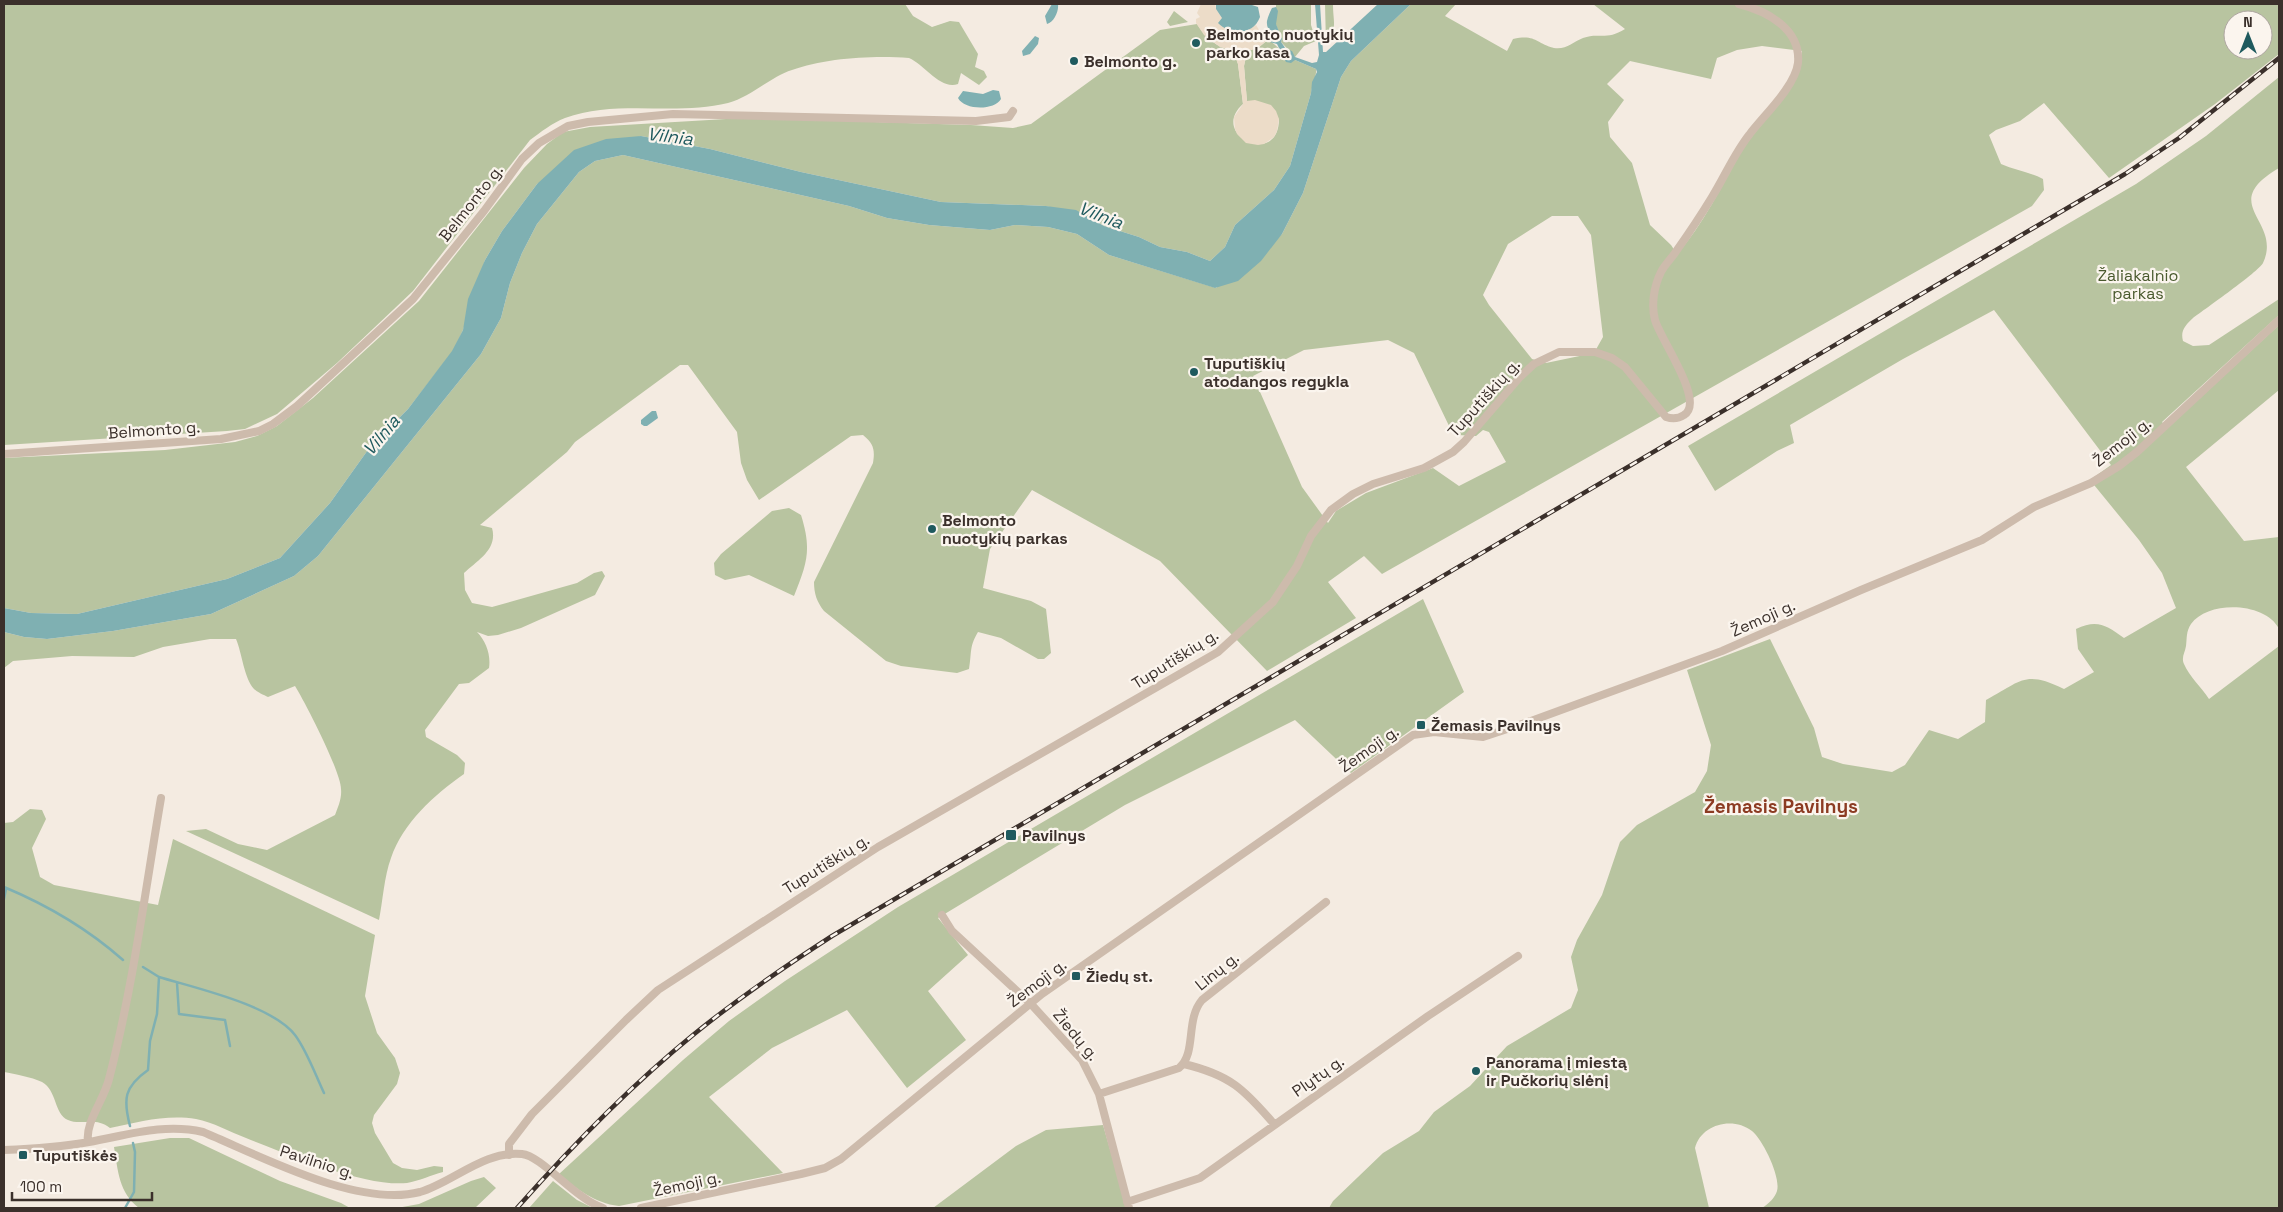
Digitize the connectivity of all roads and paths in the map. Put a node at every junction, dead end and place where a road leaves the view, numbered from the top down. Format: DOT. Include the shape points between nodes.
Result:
graph roads {
  1 [pos="1739,4"];
  2 [pos="1013,111"];
  3 [pos="2279,320"];
  4 [pos="4,454"];
  5 [pos="161,798"];
  6 [pos="1326,902"];
  7 [pos="942,915"];
  8 [pos="1518,956"];
  9 [pos="1031,1004"];
  10 [pos="1184,1064"];
  11 [pos="1099,1094"];
  12 [pos="1274,1124"];
  13 [pos="88,1142"];
  14 [pos="4,1150"];
  15 [pos="509,1155"];
  16 [pos="1128,1205"];
  17 [pos="603,1208"];
  18 [pos="641,1208"];
  1 -- 15 [label="street, Tuputiškių g." via="1770,16 1787,30 1796,43 1798,64 1787,86 1748,135 1655,287 1654,318 1691,398 1686,415 1672,419 1666,417 1625,367 1595,352 1559,352 1534,364 1453,452 1424,468 1373,484 1340,502 1311,536 1297,566 1273,602 1218,652 878,847 658,990 532,1114 509,1144"];
  2 -- 4 [label="street, Belmonto g." via="1009,116 976,120 673,114 568,126 539,143 522,159 484,212 413,299 273,424 258,431 221,439"];
  3 -- 9 [label="street, Žemoji g." via="2137,452 2091,483 2034,507 1982,540 1629,686 1484,737 1434,732 1413,735"];
  5 -- 13 [label="street" via="119,1040 106,1092 87,1128"];
  6 -- 10 [label="street, Linų g." via="1197,1006"];
  7 -- 9 [label="street, Žiedų g." via="952,931"];
  8 -- 12 [label="street, Plytų g."];
  9 -- 11 [label="street, Žiedų g." via="1082,1060"];
  9 -- 18 [label="street, Žemoji g." via="841,1159 825,1168"];
  10 -- 11 [label="street" via="1172,1072"];
  10 -- 12 [label="street" via="1206,1069 1234,1082"];
  11 -- 16 [label="street, Žiedų g."];
  12 -- 16 [label="street, Plytų g." via="1200,1178"];
  13 -- 14 [label="street, Pavilnio g."];
  13 -- 15 [label="street, Pavilnio g." via="160,1129 189,1129 313,1178 343,1187 393,1195 427,1189 486,1161"];
  15 -- 17 [label="street, Pavilnio g." via="531,1157 582,1199"];
}
